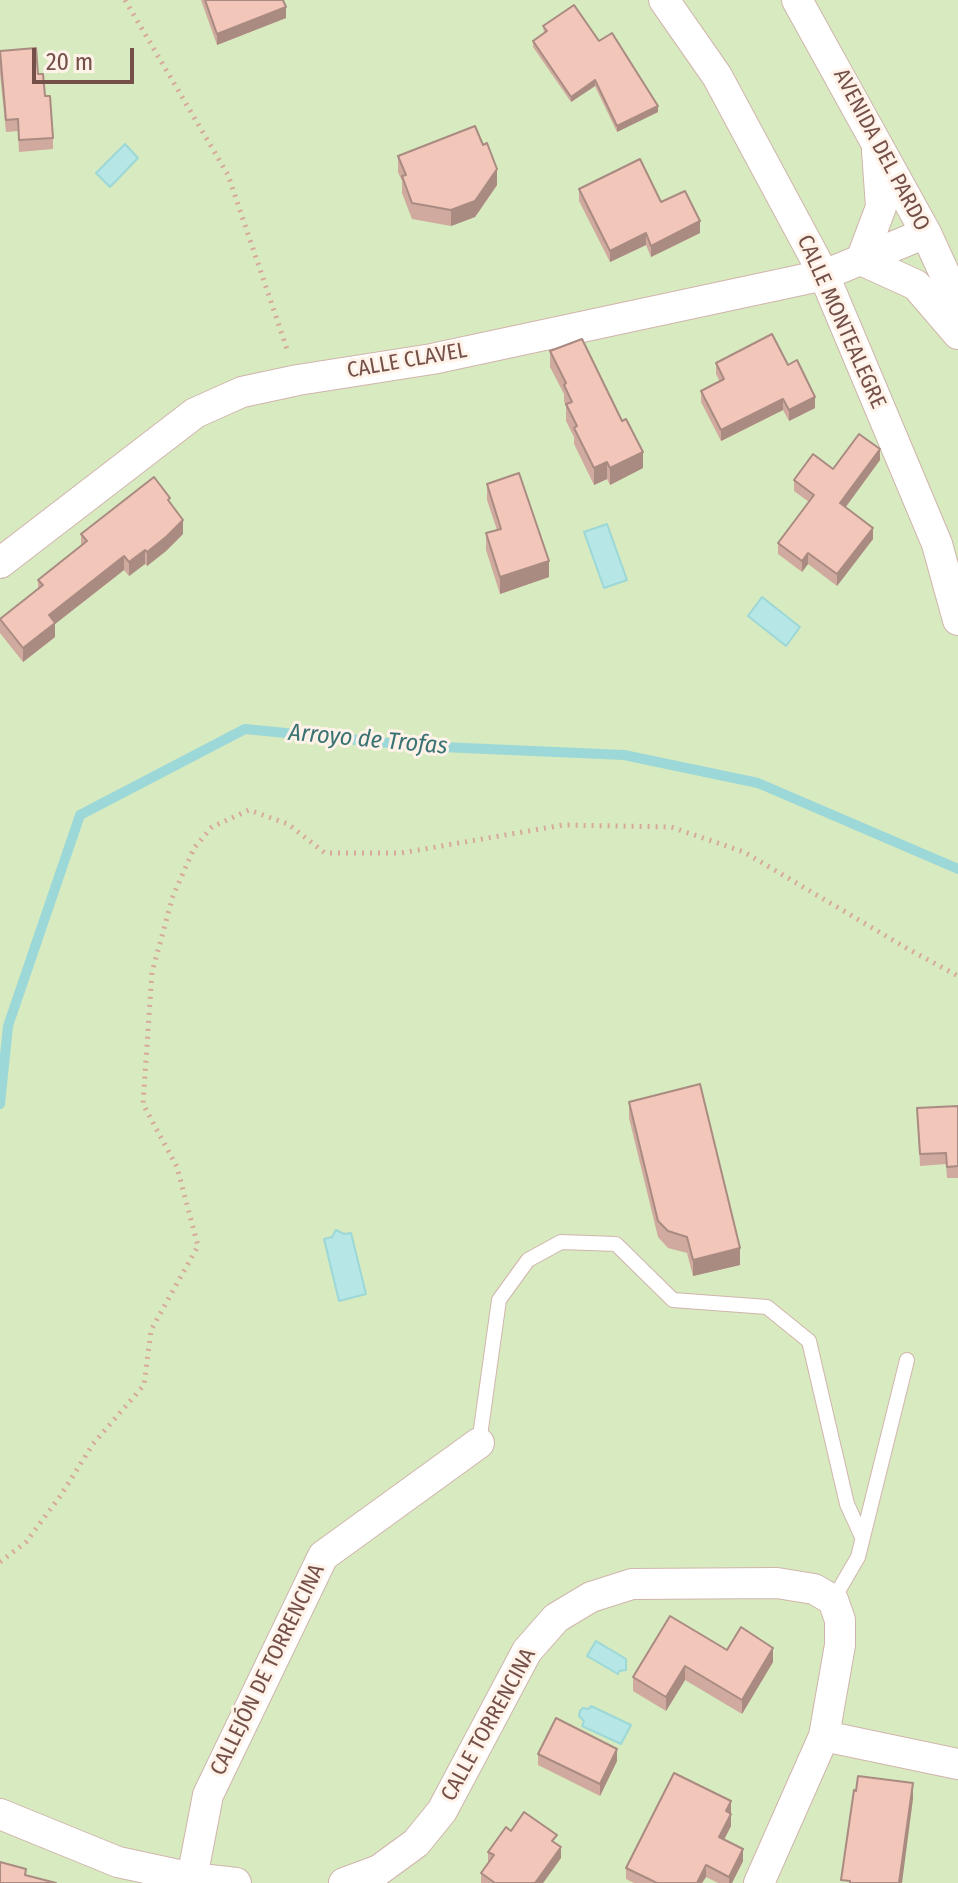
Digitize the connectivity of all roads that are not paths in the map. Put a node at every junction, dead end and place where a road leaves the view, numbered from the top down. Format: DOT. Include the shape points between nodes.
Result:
graph roads {
  1 [pos="664,0"];
  2 [pos="797,0"];
  3 [pos="876,139"];
  4 [pos="926,233"];
  5 [pos="861,260"];
  6 [pos="824,275"];
  7 [pos="958,303"];
  8 [pos="958,334"];
  9 [pos="0,563"];
  10 [pos="958,620"];
  11 [pos="907,1360"];
  12 [pos="479,1443"];
  13 [pos="862,1537"];
  14 [pos="833,1600"];
  15 [pos="824,1736"];
  16 [pos="958,1764"];
  17 [pos="0,1814"];
  18 [pos="192,1878"];
  19 [pos="236,1883"];
  20 [pos="344,1883"];
  21 [pos="759,1883"];
  1 -- 6 [label="street, CALLE MONTEALEGRE" via="717,76"];
  2 -- 3 [label="street, AVENIDA DEL PARDO"];
  3 -- 4 [label="street, AVENIDA DEL PARDO"];
  3 -- 5 [label="street" via="881,207"];
  4 -- 5 [label="street, CALLE CLAVEL"];
  4 -- 7 [label="street, AVENIDA DEL PARDO"];
  5 -- 6 [label="street, CALLE CLAVEL"];
  5 -- 8 [label="street" via="916,285"];
  6 -- 9 [label="street, CALLE CLAVEL" via="432,359 242,392 195,413"];
  6 -- 10 [label="street, CALLE MONTEALEGRE" via="937,544"];
  11 -- 13 [label="lane"];
  12 -- 13 [label="lane" via="499,1300 528,1260 561,1242 616,1244 673,1300 767,1307 809,1341 847,1504"];
  12 -- 18 [label="street, CALLEJÓN DE TORRENCINA" via="323,1556 208,1795"];
  13 -- 14 [label="lane" via="858,1557"];
  14 -- 15 [label="street" via="840,1645"];
  14 -- 20 [label="street, CALLE TORRENCINA" via="814,1589 777,1583 632,1584 591,1597 556,1618 527,1651 442,1811 416,1843 379,1870"];
  15 -- 16 [label="street"];
  15 -- 21 [label="street"];
  17 -- 18 [label="street" via="118,1862"];
  18 -- 19 [label="street"];
}
